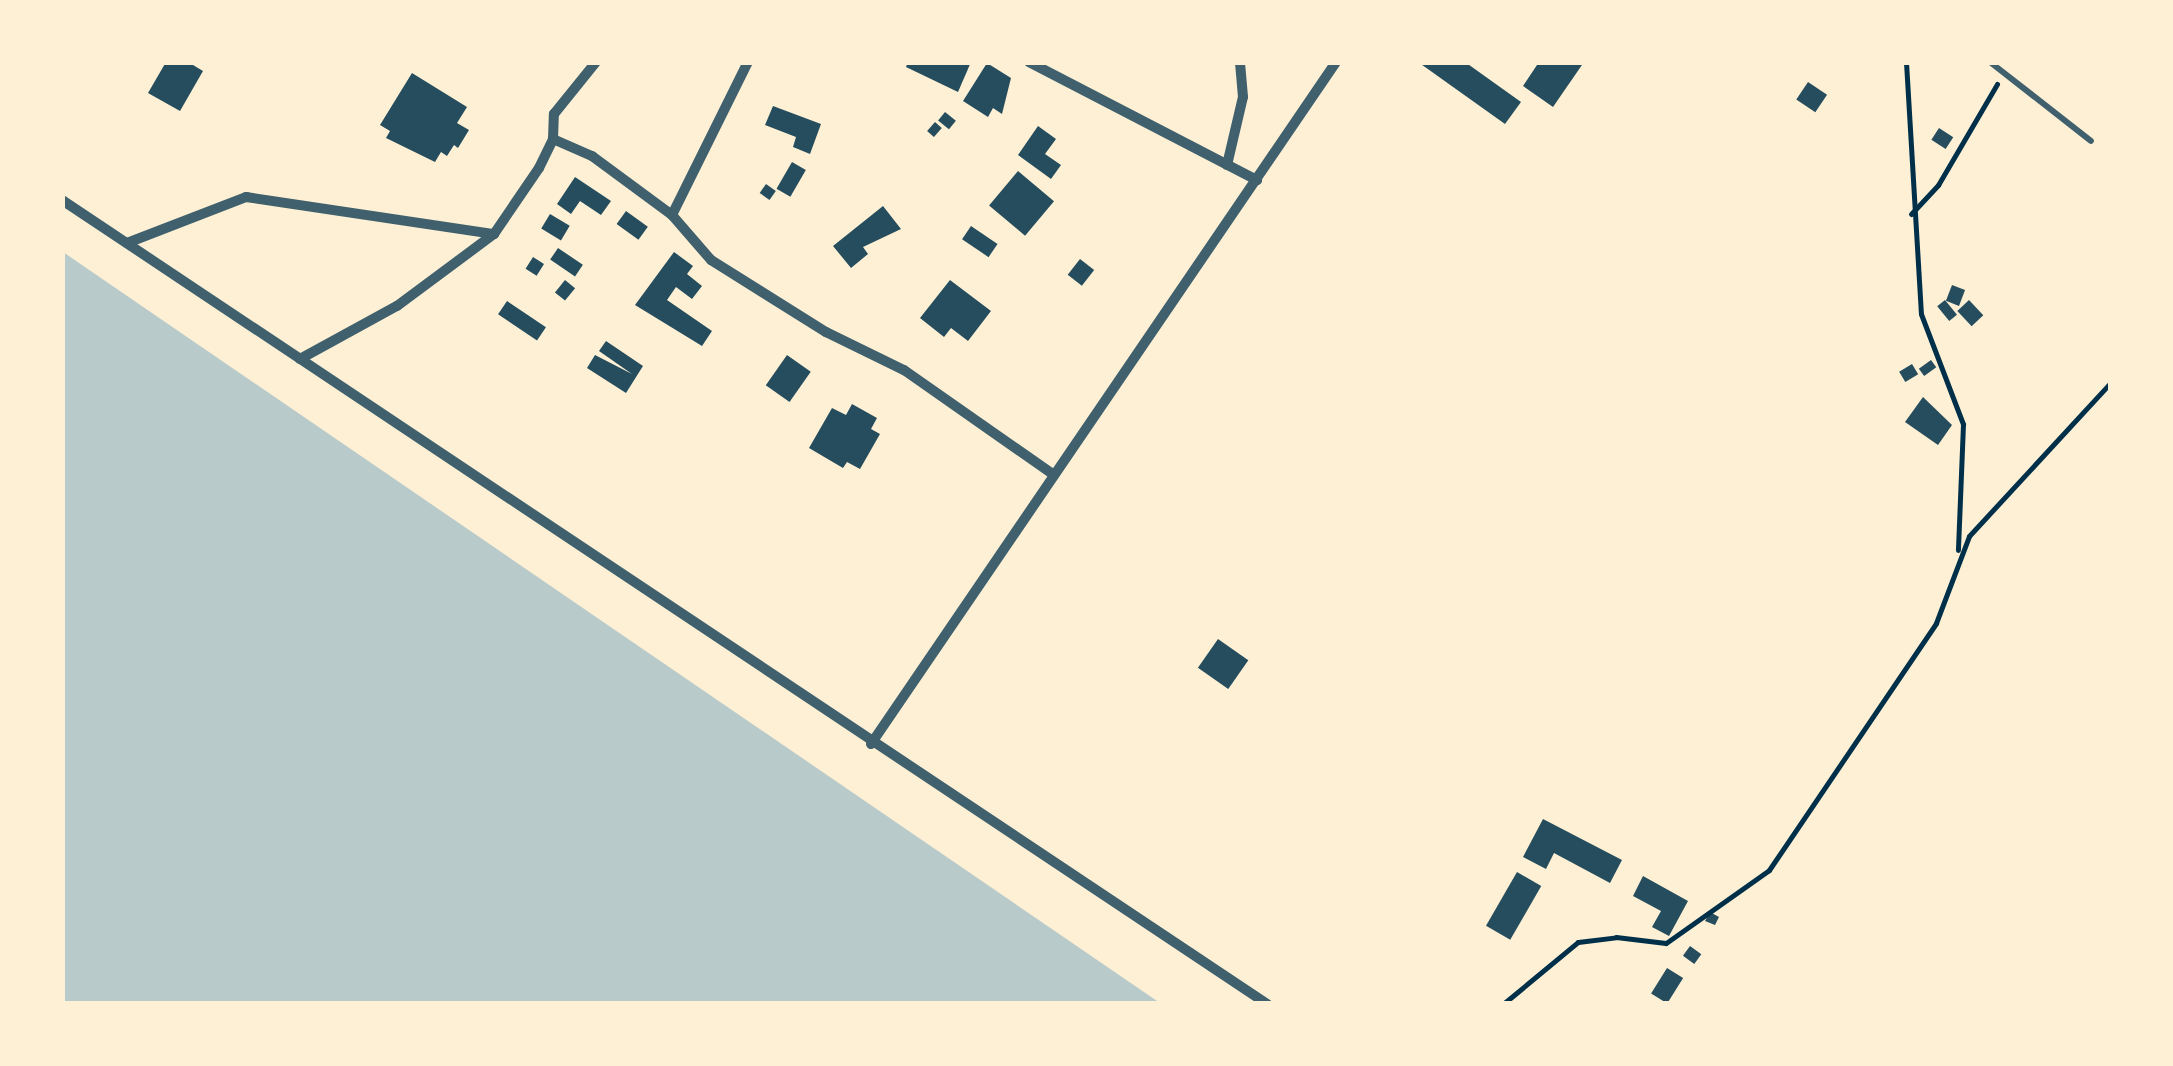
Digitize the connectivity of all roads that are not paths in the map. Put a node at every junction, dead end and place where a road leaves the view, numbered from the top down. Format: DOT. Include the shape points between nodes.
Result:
graph roads {
  1 [pos="596,62"];
  2 [pos="748,62"];
  3 [pos="1029,62"];
  4 [pos="1240,62"];
  5 [pos="1336,62"];
  6 [pos="1990,62"];
  7 [pos="553,139"];
  8 [pos="2091,141"];
  9 [pos="1227,165"];
  10 [pos="1258,180"];
  11 [pos="62,200"];
  12 [pos="672,216"];
  13 [pos="494,234"];
  14 [pos="127,243"];
  15 [pos="300,359"];
  16 [pos="1054,474"];
  17 [pos="870,744"];
  18 [pos="1267,1004"];
  1 -- 7 [label="street" via="554,114"];
  2 -- 12 [label="street"];
  3 -- 9 [label="street"];
  4 -- 9 [label="street" via="1243,97"];
  5 -- 10 [label="street"];
  6 -- 8 [label="lane"];
  7 -- 12 [label="street" via="592,156"];
  7 -- 13 [label="street"];
  9 -- 10 [label="street"];
  10 -- 16 [label="street"];
  11 -- 14 [label="street"];
  12 -- 16 [label="street" via="710,260 826,332 904,370"];
  13 -- 14 [label="street" via="246,197"];
  13 -- 15 [label="street" via="397,306"];
  14 -- 15 [label="street"];
  15 -- 17 [label="street"];
  16 -- 17 [label="street"];
  17 -- 18 [label="street"];
}
